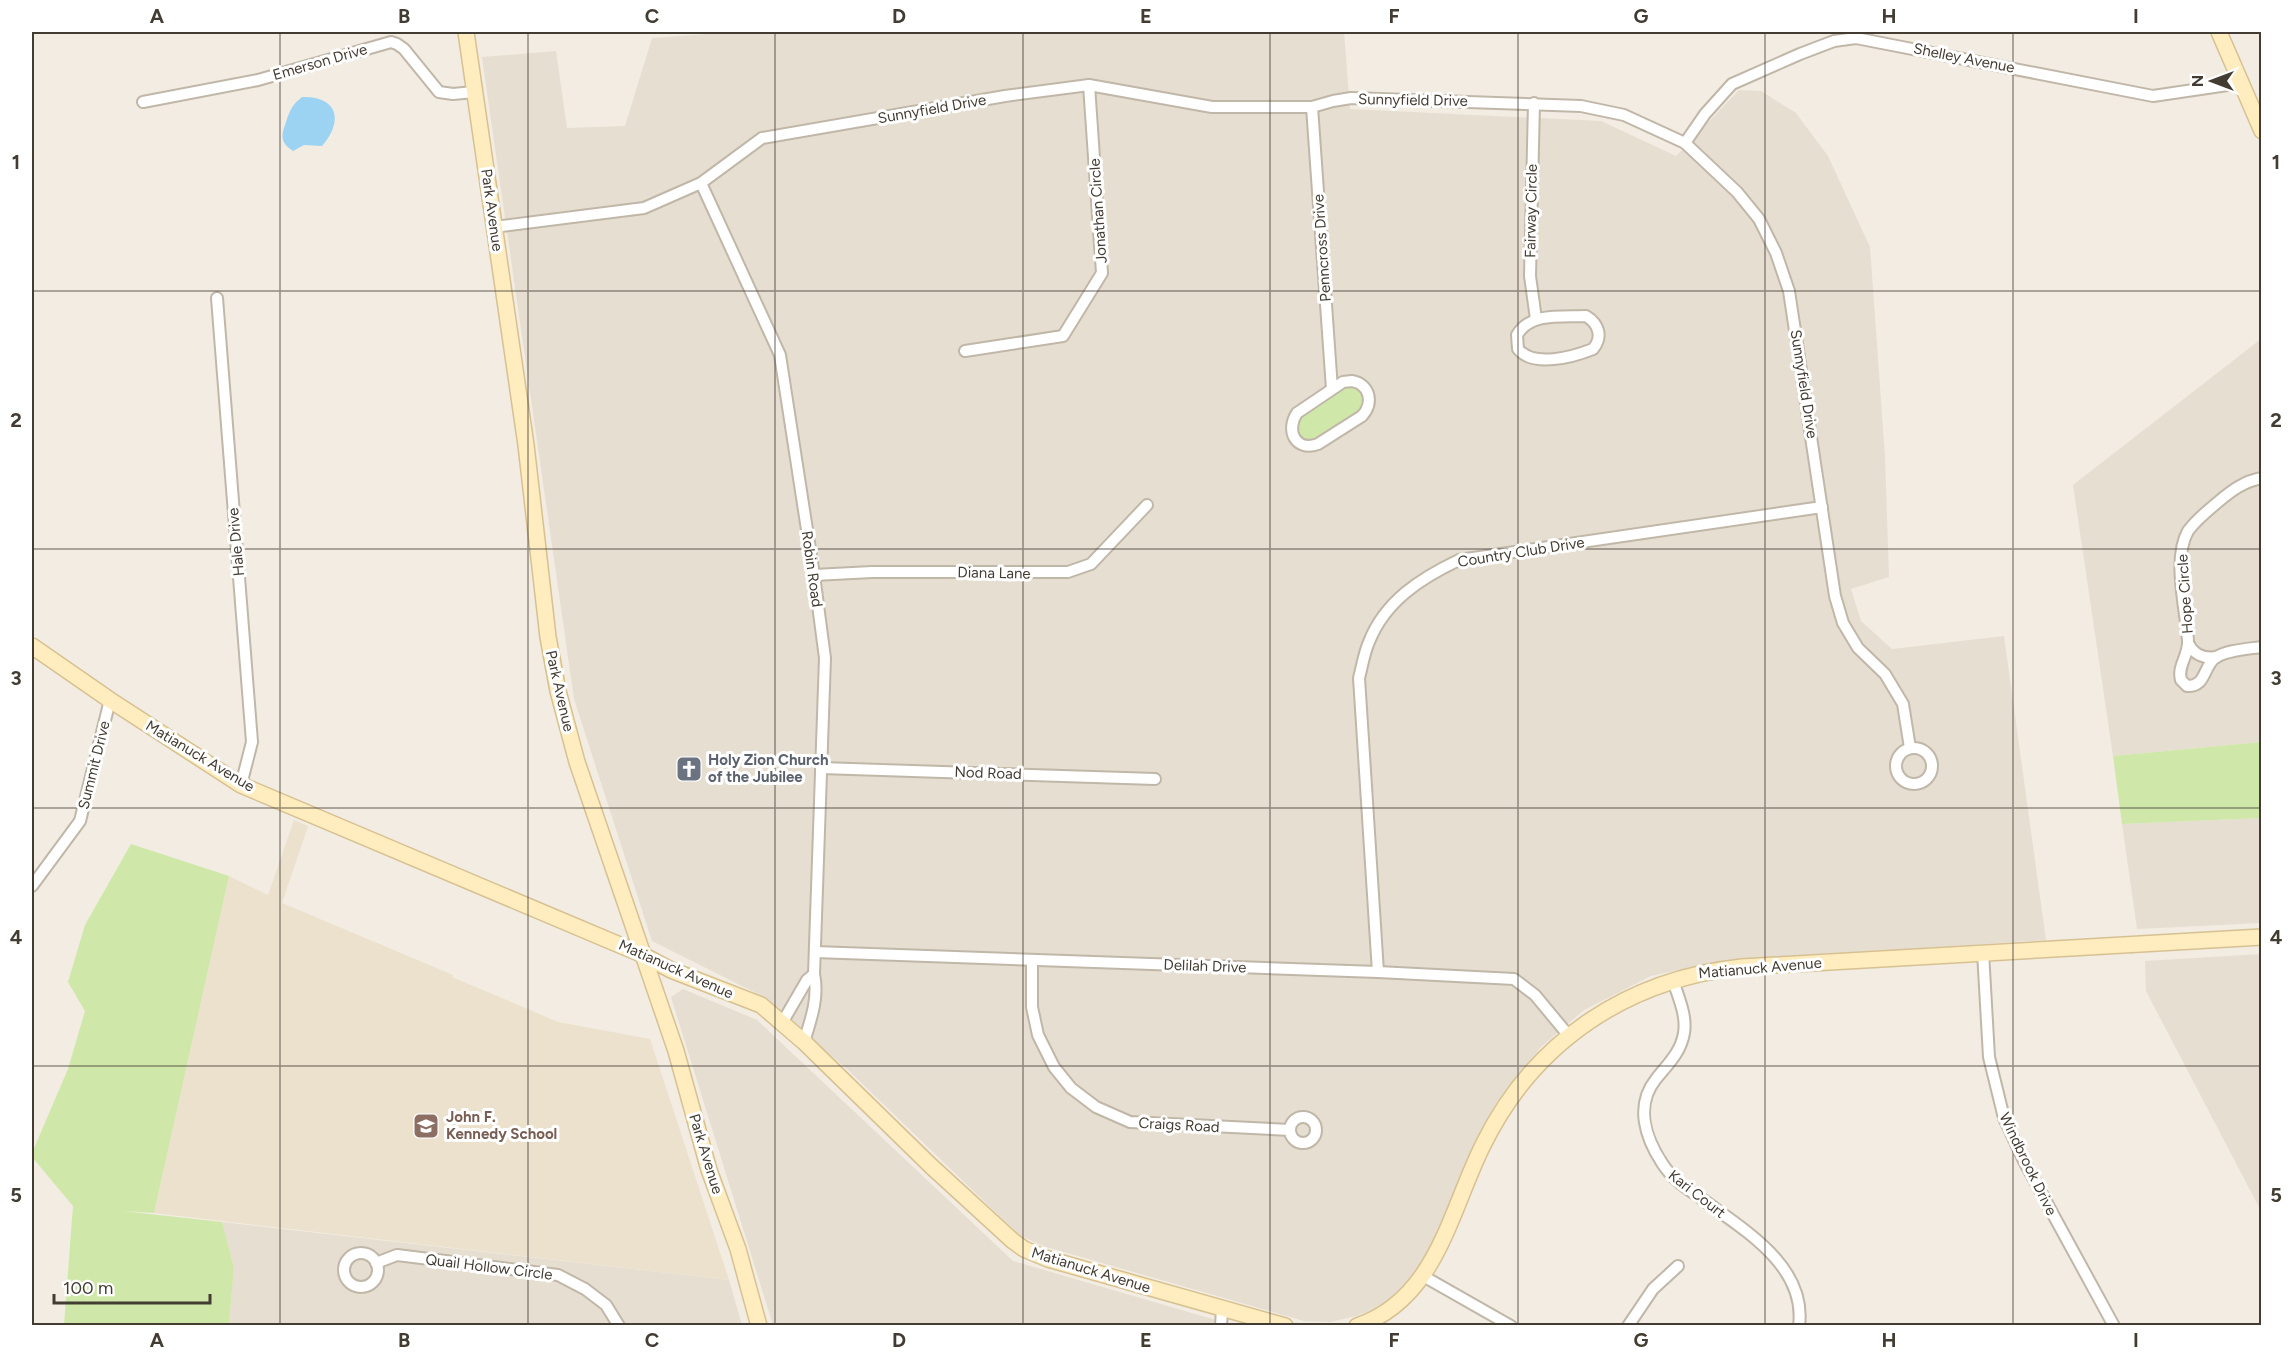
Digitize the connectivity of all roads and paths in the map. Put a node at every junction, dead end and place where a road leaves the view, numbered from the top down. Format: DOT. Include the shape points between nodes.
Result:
graph roads {
  1 [pos="466,32"];
  2 [pos="2219,32"];
  3 [pos="2241,83"];
  4 [pos="1089,85"];
  5 [pos="474,92"];
  6 [pos="143,102"];
  7 [pos="1534,103"];
  8 [pos="1312,107"];
  9 [pos="2262,131"];
  10 [pos="1684,143"];
  11 [pos="701,183"];
  12 [pos="494,227"];
  13 [pos="217,298"];
  14 [pos="1536,319"];
  15 [pos="965,351"];
  16 [pos="1332,389"];
  17 [pos="2262,477"];
  18 [pos="1147,505"];
  19 [pos="1822,507"];
  20 [pos="814,575"];
  21 [pos="2188,643"];
  22 [pos="32,646"];
  23 [pos="2262,647"];
  24 [pos="2217,657"];
  25 [pos="110,700"];
  26 [pos="1910,748"];
  27 [pos="821,768"];
  28 [pos="1155,779"];
  29 [pos="242,785"];
  30 [pos="32,886"];
  31 [pos="2262,937"];
  32 [pos="815,952"];
  33 [pos="1983,952"];
  34 [pos="642,954"];
  35 [pos="1032,960"];
  36 [pos="1377,972"];
  37 [pos="814,974"];
  38 [pos="1673,980"];
  39 [pos="782,1023"];
  40 [pos="1569,1036"];
  41 [pos="804,1042"];
  42 [pos="1290,1130"];
  43 [pos="376,1263"];
  44 [pos="1678,1266"];
  45 [pos="1423,1276"];
  46 [pos="1222,1309"];
  47 [pos="619,1326"];
  48 [pos="759,1326"];
  49 [pos="1221,1326"];
  50 [pos="1285,1326"];
  51 [pos="1357,1326"];
  52 [pos="1511,1326"];
  53 [pos="1628,1326"];
  54 [pos="1799,1326"];
  55 [pos="2114,1326"];
  1 -- 5 [label="street, Park Avenue"];
  2 -- 3 [label="street"];
  3 -- 9 [label="street"];
  3 -- 10 [label="street, Shelley Avenue" via="2153,96 1856,38 1834,41 1732,84"];
  4 -- 8 [label="street, Sunnyfield Drive" via="1212,107"];
  4 -- 11 [label="street, Sunnyfield Drive" via="762,138"];
  4 -- 15 [label="street, Jonathan Circle" via="1102,273 1063,336"];
  5 -- 6 [label="street, Emerson Drive" via="439,92 404,49 391,42 258,80"];
  5 -- 12 [label="street, Park Avenue"];
  7 -- 8 [label="street, Sunnyfield Drive" via="1351,98"];
  7 -- 10 [label="street, Sunnyfield Drive" via="1581,106 1624,116"];
  7 -- 14 [label="street, Fairway Circle" via="1530,276"];
  8 -- 16 [label="street, Penncross Drive"];
  10 -- 19 [label="street, Sunnyfield Drive" via="1737,192 1759,219 1776,253 1790,291"];
  11 -- 12 [label="street, Sunnyfield Drive" via="644,208"];
  11 -- 20 [label="street, Robin Road" via="780,355"];
  12 -- 34 [label="street, Park Avenue" via="558,692"];
  13 -- 29 [label="street, Hale Drive" via="252,742"];
  14 -- 14 [label="street" via="1525,324 1517,335 1518,349 1530,358 1585,352 1597,343 1596,324 1586,316"];
  16 -- 16 [label="street" via="1292,420 1299,444 1318,444 1368,410 1369,394 1359,382 1343,382"];
  17 -- 21 [label="street, Hope Circle" via="2227,494 2185,538 2180,555"];
  18 -- 20 [label="street, Diana Lane" via="1091,564 1068,572"];
  19 -- 26 [label="street, Sunnyfield Drive" via="1835,596 1843,623 1858,648 1885,674 1903,704"];
  19 -- 36 [label="street, Country Club Drive" via="1459,560 1410,587 1386,612 1369,642 1359,678"];
  20 -- 27 [label="street, Robin Road" via="825,658"];
  21 -- 24 [label="street, Hope Circle" via="2199,654"];
  21 -- 24 [label="street, Hope Circle" via="2179,674 2185,685 2199,684"];
  22 -- 25 [label="street, Matianuck Avenue"];
  23 -- 24 [label="street"];
  25 -- 29 [label="street, Matianuck Avenue"];
  25 -- 30 [label="street, Summit Drive" via="80,821"];
  27 -- 28 [label="street, Nod Road"];
  27 -- 32 [label="street, Robin Road"];
  29 -- 34 [label="street, Matianuck Avenue"];
  31 -- 33 [label="street, Matianuck Avenue"];
  32 -- 35 [label="street, Delilah Drive"];
  32 -- 37 [label="street, Robin Road"];
  33 -- 38 [label="street, Matianuck Avenue" via="1742,967"];
  33 -- 55 [label="street, Windbrook Drive" via="1989,1057 2004,1118"];
  34 -- 39 [label="street, Matianuck Avenue" via="671,970 760,1005"];
  34 -- 48 [label="street, Park Avenue" via="679,1061"];
  35 -- 36 [label="street, Delilah Drive"];
  35 -- 42 [label="street, Craigs Road" via="1032,1006 1038,1035 1054,1067 1071,1088 1096,1107 1130,1122"];
  36 -- 40 [label="street, Delilah Drive" via="1514,979 1535,995"];
  37 -- 39 [label="street"];
  37 -- 41 [label="street, Robin Road" via="815,1004"];
  38 -- 40 [label="street, Matianuck Avenue" via="1630,997"];
  38 -- 54 [label="street, Kari Court" via="1684,1013 1684,1031 1677,1052 1647,1095 1646,1130 1673,1177 1747,1232 1785,1270 1798,1294"];
  39 -- 41 [label="street, Matianuck Avenue"];
  40 -- 45 [label="street, Matianuck Avenue" via="1531,1073 1496,1121"];
  41 -- 46 [label="street, Matianuck Avenue" via="931,1166 1024,1249"];
  43 -- 47 [label="street, Quail Hollow Circle" via="397,1255 558,1275 585,1288 606,1305"];
  44 -- 53 [label="street" via="1653,1289"];
  45 -- 51 [label="street, Matianuck Avenue" via="1396,1305"];
  45 -- 52 [label="street"];
  46 -- 49 [label="street"];
  46 -- 50 [label="street, Matianuck Avenue"];
}
